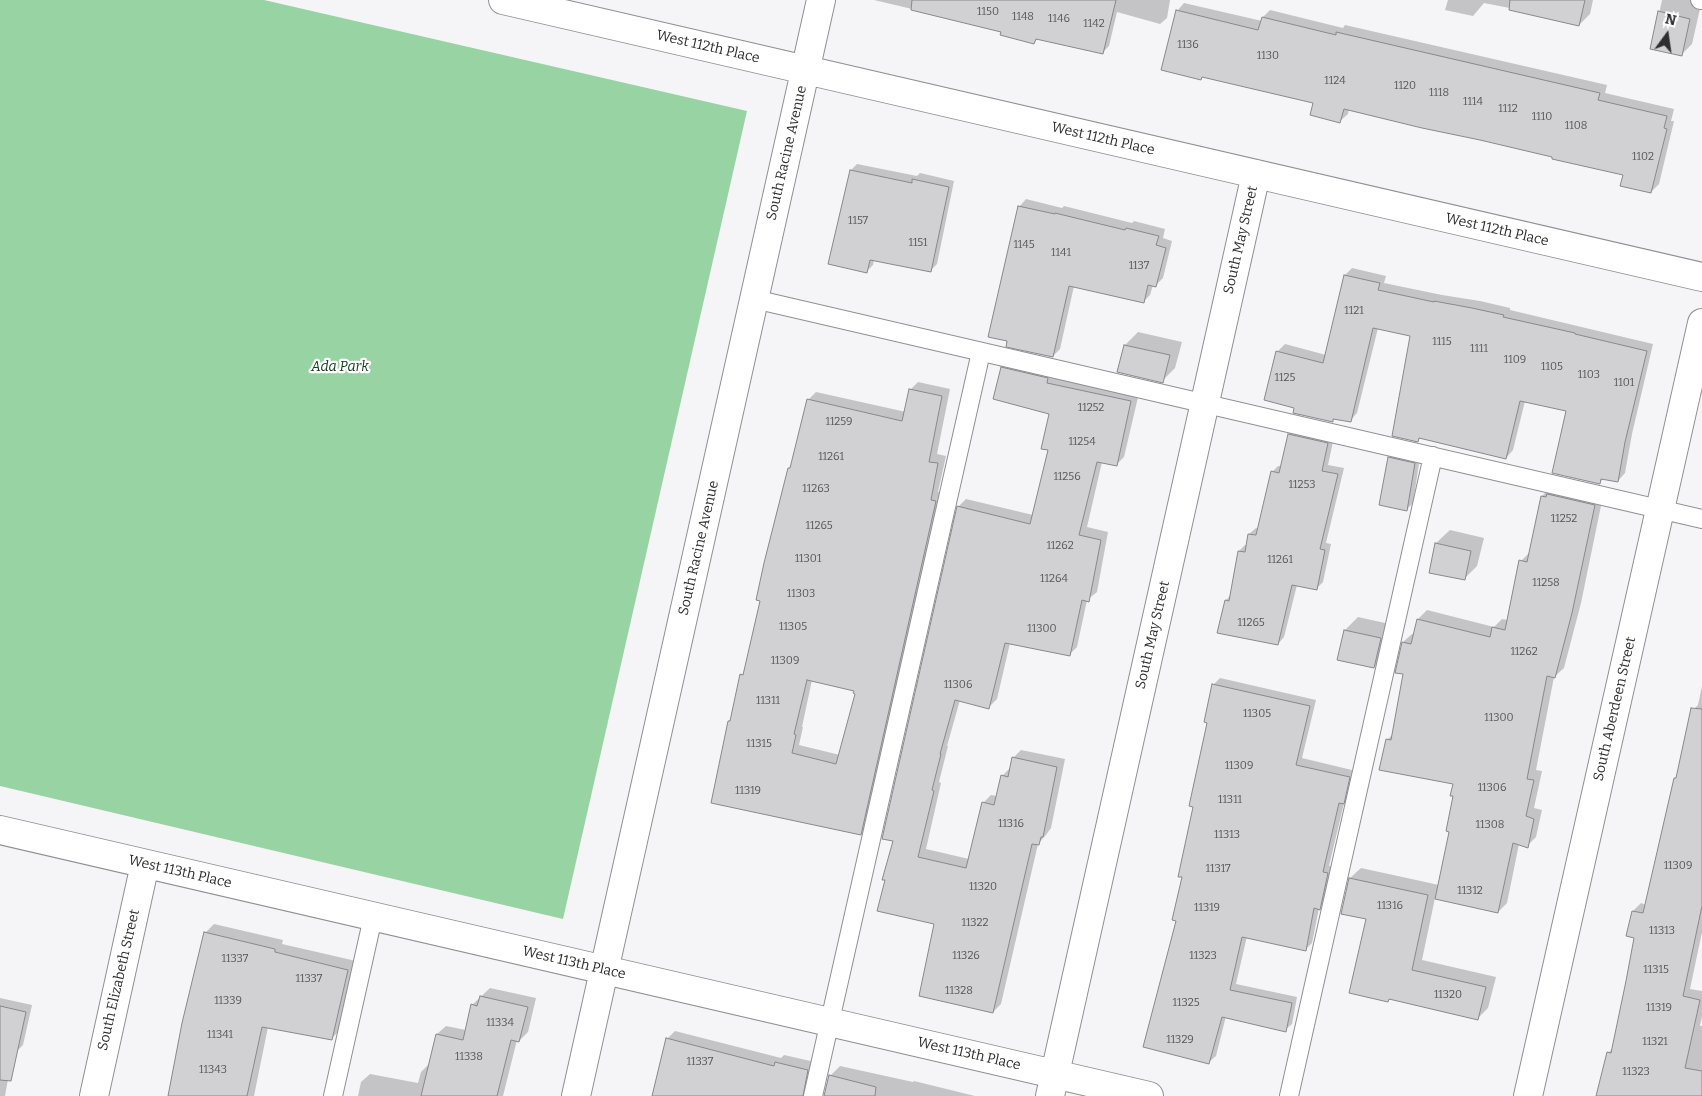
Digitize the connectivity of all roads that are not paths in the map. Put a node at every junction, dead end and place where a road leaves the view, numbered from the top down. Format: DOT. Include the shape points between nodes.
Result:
graph roads {
  1 [pos="504,0"];
  2 [pos="822,0"];
  3 [pos="806,70"];
  4 [pos="1256,174"];
  5 [pos="1702,278"];
  6 [pos="754,300"];
  7 [pos="1702,323"];
  8 [pos="981,352"];
  9 [pos="1205,404"];
  10 [pos="1433,456"];
  11 [pos="1660,509"];
  12 [pos="1702,519"];
  13 [pos="0,830"];
  14 [pos="145,864"];
  15 [pos="373,917"];
  16 [pos="604,970"];
  17 [pos="829,1022"];
  18 [pos="1052,1085"];
  19 [pos="94,1096"];
  20 [pos="333,1096"];
  21 [pos="576,1096"];
  22 [pos="813,1096"];
  23 [pos="1149,1096"];
  24 [pos="1289,1096"];
  25 [pos="1528,1096"];
  1 -- 3 [label="street, West 112th Place"];
  2 -- 3 [label="street, South Racine Avenue"];
  3 -- 4 [label="street, West 112th Place"];
  3 -- 6 [label="street, South Racine Avenue"];
  4 -- 5 [label="street, West 112th Place"];
  4 -- 9 [label="street, South May Street"];
  6 -- 8 [label="lane"];
  6 -- 16 [label="street, South Racine Avenue"];
  7 -- 11 [label="street, South Aberdeen Street"];
  8 -- 9 [label="lane"];
  8 -- 17 [label="lane"];
  9 -- 10 [label="lane"];
  9 -- 18 [label="street, South May Street"];
  10 -- 11 [label="lane"];
  10 -- 24 [label="lane"];
  11 -- 12 [label="lane"];
  11 -- 25 [label="street, South Aberdeen Street"];
  13 -- 14 [label="street, West 113th Place"];
  14 -- 15 [label="street, West 113th Place"];
  14 -- 19 [label="street, South Elizabeth Street"];
  15 -- 16 [label="street, West 113th Place"];
  15 -- 20 [label="lane"];
  16 -- 17 [label="street, West 113th Place"];
  16 -- 21 [label="street, South Racine Avenue"];
  17 -- 18 [label="street, West 113th Place"];
  17 -- 22 [label="lane"];
  18 -- 23 [label="street, West 113th Place"];
}
